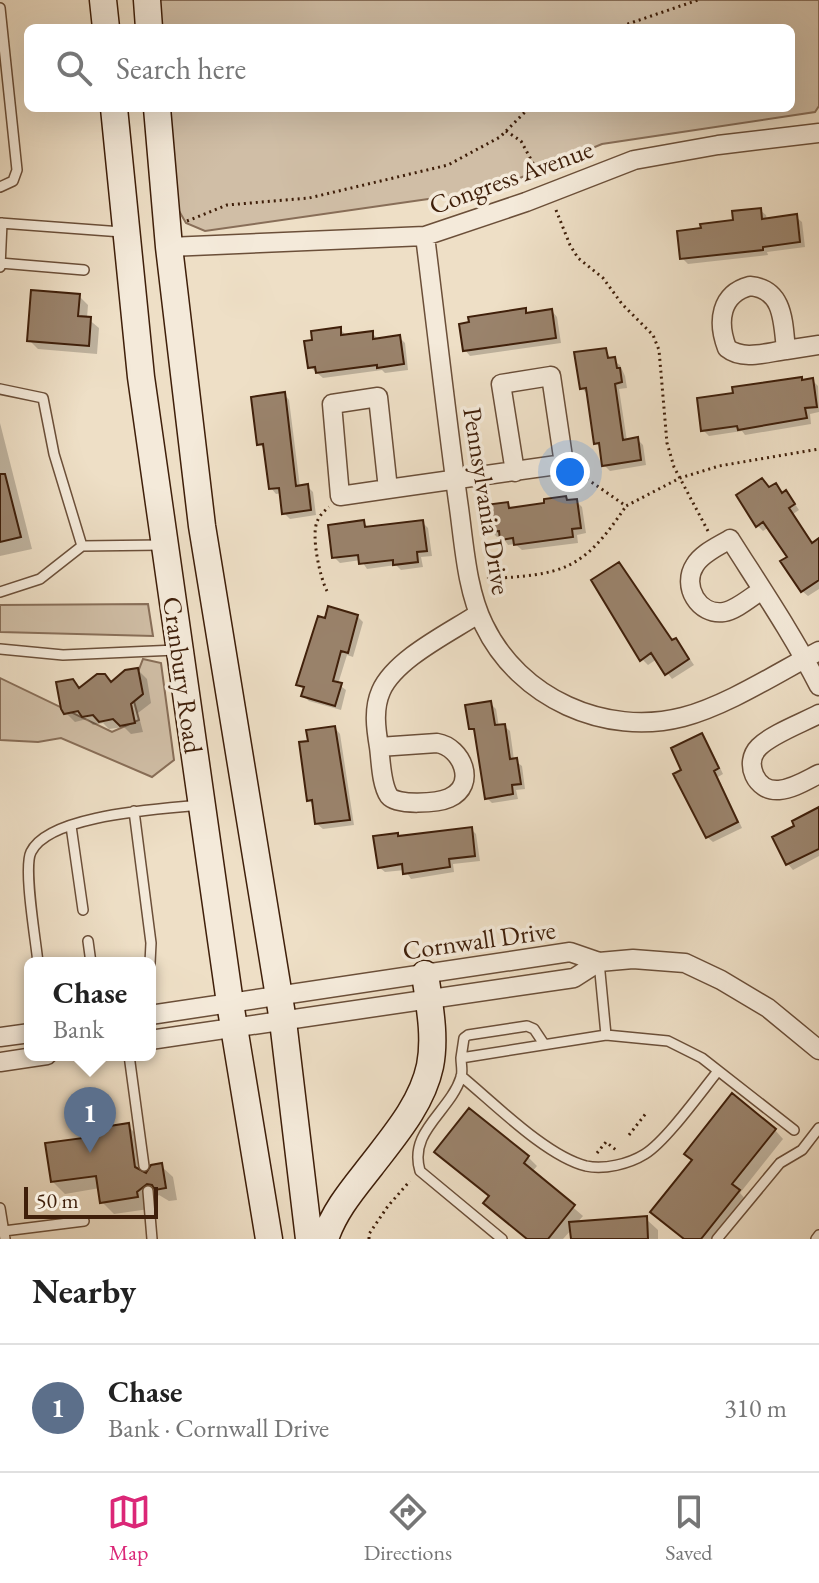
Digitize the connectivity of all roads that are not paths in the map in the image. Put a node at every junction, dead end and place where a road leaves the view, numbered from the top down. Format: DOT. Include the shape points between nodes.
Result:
graph roads {
  1 [pos="103,0"];
  2 [pos="147,0"];
  3 [pos="0,8"];
  4 [pos="106,24"];
  5 [pos="149,24"];
  6 [pos="114,112"];
  7 [pos="157,112"];
  8 [pos="819,133"];
  9 [pos="0,187"];
  10 [pos="1,223"];
  11 [pos="126,233"];
  12 [pos="425,236"];
  13 [pos="174,247"];
  14 [pos="0,266"];
  15 [pos="84,270"];
  16 [pos="819,345"];
  17 [pos="786,350"];
  18 [pos="0,389"];
  19 [pos="515,472"];
  20 [pos="455,480"];
  21 [pos="388,489"];
  22 [pos="165,545"];
  23 [pos="82,546"];
  24 [pos="762,590"];
  25 [pos="0,592"];
  26 [pos="478,614"];
  27 [pos="0,649"];
  28 [pos="180,649"];
  29 [pos="812,654"];
  30 [pos="819,686"];
  31 [pos="819,714"];
  32 [pos="379,747"];
  33 [pos="819,774"];
  34 [pos="202,805"];
  35 [pos="134,811"];
  36 [pos="71,826"];
  37 [pos="83,910"];
  38 [pos="88,941"];
  39 [pos="37,957"];
  40 [pos="90,957"];
  41 [pos="150,957"];
  42 [pos="599,962"];
  43 [pos="427,986"];
  44 [pos="280,1008"];
  45 [pos="156,1015"];
  46 [pos="233,1015"];
  47 [pos="24,1034"];
  48 [pos="606,1035"];
  49 [pos="0,1037"];
  50 [pos="156,1038"];
  51 [pos="544,1044"];
  52 [pos="819,1050"];
  53 [pos="24,1058"];
  54 [pos="461,1058"];
  55 [pos="130,1061"];
  56 [pos="0,1062"];
  57 [pos="718,1071"];
  58 [pos="461,1076"];
  59 [pos="819,1128"];
  60 [pos="794,1130"];
  61 [pos="144,1166"];
  62 [pos="148,1191"];
  63 [pos="0,1208"];
  64 [pos="84,1221"];
  65 [pos="4,1235"];
  66 [pos="152,1239"];
  67 [pos="269,1239"];
  68 [pos="309,1239"];
  69 [pos="325,1239"];
  70 [pos="502,1239"];
  71 [pos="717,1239"];
  1 -- 4 [label="main road"];
  2 -- 5 [label="main road"];
  3 -- 9 [label="lane" via="17,170 13,181"];
  6 -- 11 [label="main road, Cranbury Road"];
  7 -- 13 [label="main road, Cranbury Road"];
  8 -- 12 [label="street, Congress Avenue" via="634,160"];
  10 -- 11 [label="lane"];
  10 -- 14 [label="lane"];
  11 -- 22 [label="main road, Cranbury Road"];
  12 -- 13 [label="street, Congress Avenue"];
  12 -- 20 [label="street, Pennsylvania Drive"];
  13 -- 44 [label="main road, Cranbury Road" via="202,526"];
  14 -- 15 [label="lane"];
  16 -- 17 [label="street"];
  18 -- 23 [label="lane" via="43,398"];
  19 -- 19 [label="street" via="564,464 551,376 501,384"];
  19 -- 20 [label="street"];
  20 -- 21 [label="street"];
  20 -- 26 [label="street, Pennsylvania Drive"];
  21 -- 21 [label="street" via="378,397 332,404 340,496"];
  22 -- 23 [label="lane"];
  22 -- 28 [label="main road, Cranbury Road"];
  23 -- 25 [label="lane" via="40,579"];
  24 -- 24 [label="street" via="724,543 701,558 690,575 697,602 714,612 727,612"];
  24 -- 29 [label="street"];
  26 -- 29 [label="street, Pennsylvania Drive" via="504,657 530,683 577,711 612,720 649,722 702,711"];
  26 -- 32 [label="street" via="388,679 377,705"];
  27 -- 28 [label="lane" via="63,655"];
  28 -- 34 [label="main road, Cranbury Road"];
  29 -- 30 [label="street"];
  31 -- 33 [label="street" via="761,745 752,761 758,782 777,791"];
  32 -- 32 [label="street" via="389,796 402,804 449,798 464,780 461,759 443,744"];
  34 -- 35 [label="lane"];
  34 -- 46 [label="main road, Cranbury Road"];
  35 -- 36 [label="lane"];
  35 -- 41 [label="lane"];
  36 -- 37 [label="lane"];
  36 -- 39 [label="lane" via="31,850 28,867"];
  38 -- 40 [label="lane"];
  42 -- 43 [label="street, Cornwall Drive" via="574,978"];
  42 -- 43 [label="street, Cornwall Drive" via="570,952"];
  42 -- 48 [label="lane"];
  42 -- 52 [label="street" via="685,963 768,1008"];
  43 -- 44 [label="street, Cornwall Drive"];
  43 -- 44 [label="street, Cornwall Drive"];
  43 -- 69 [label="main road" via="430,1067 417,1101 338,1209"];
  44 -- 46 [label="street, Cornwall Drive"];
  44 -- 46 [label="street, Cornwall Drive"];
  44 -- 68 [label="main road, Cranbury Road"];
  45 -- 46 [label="street, Cornwall Drive"];
  46 -- 50 [label="street, Cornwall Drive"];
  46 -- 67 [label="main road, Cranbury Road"];
  47 -- 49 [label="street"];
  48 -- 51 [label="lane"];
  48 -- 57 [label="lane" via="668,1041"];
  51 -- 54 [label="lane"];
  51 -- 54 [label="lane" via="527,1026 468,1035"];
  53 -- 56 [label="street"];
  54 -- 58 [label="lane"];
  55 -- 61 [label="lane"];
  57 -- 58 [label="lane" via="646,1153 622,1163 588,1166 552,1150"];
  57 -- 60 [label="lane"];
  58 -- 70 [label="lane" via="418,1142 416,1157 420,1171"];
  59 -- 71 [label="lane" via="802,1150 780,1163"];
  62 -- 66 [label="lane"];
  63 -- 65 [label="lane"];
  64 -- 65 [label="lane"];
}
